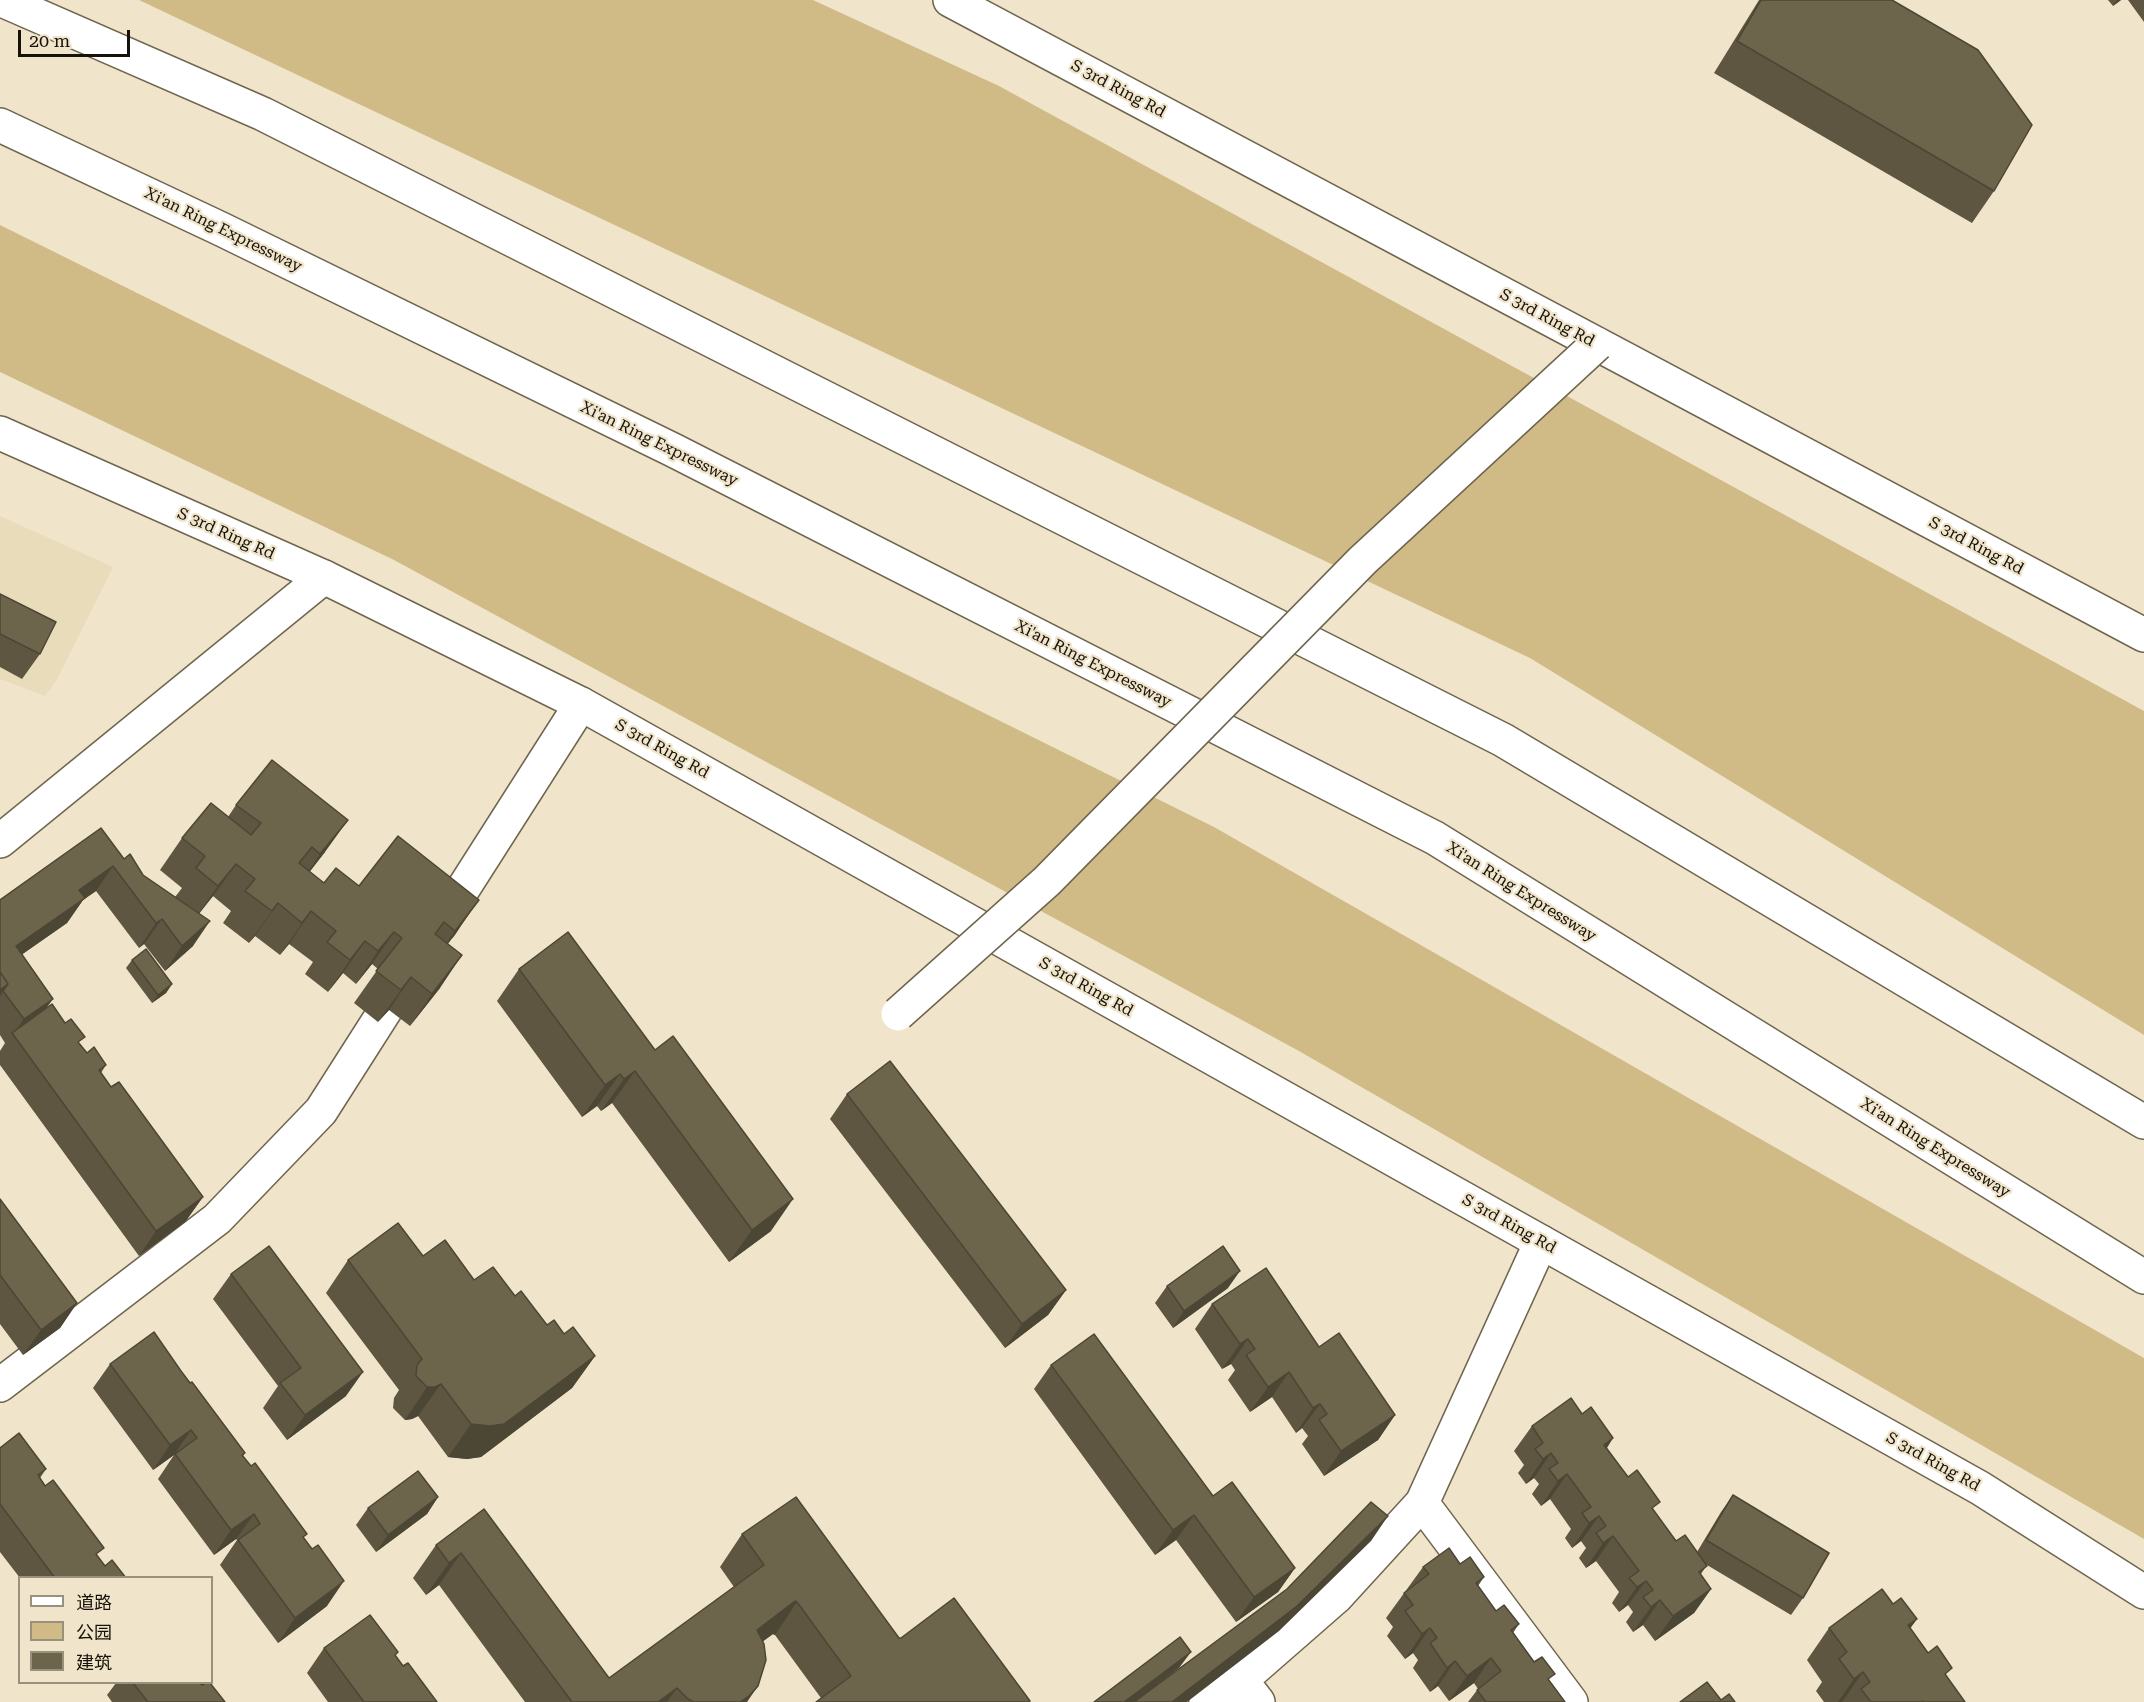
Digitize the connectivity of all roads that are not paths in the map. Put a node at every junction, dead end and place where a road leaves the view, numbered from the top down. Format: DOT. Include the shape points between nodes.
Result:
graph roads {
  1 [pos="2,0"];
  2 [pos="950,0"];
  3 [pos="0,125"];
  4 [pos="1597,344"];
  5 [pos="0,433"];
  6 [pos="324,577"];
  7 [pos="2144,635"];
  8 [pos="581,704"];
  9 [pos="0,841"];
  10 [pos="898,1014"];
  11 [pos="2144,1122"];
  12 [pos="1541,1242"];
  13 [pos="2144,1278"];
  14 [pos="0,1385"];
  15 [pos="1422,1503"];
  16 [pos="2144,1592"];
  17 [pos="1250,1691"];
  18 [pos="1206,1702"];
  19 [pos="1571,1702"];
  1 -- 11 [label="main road" via="263,114 1503,740"];
  2 -- 4 [label="main road, S 3rd Ring Rd"];
  3 -- 13 [label="main road, Xi'an Ring Expressway" via="673,450 1435,838"];
  4 -- 7 [label="main road, S 3rd Ring Rd"];
  4 -- 10 [label="main road, bridge" via="1363,560 1047,881"];
  5 -- 6 [label="main road, S 3rd Ring Rd"];
  6 -- 8 [label="main road, S 3rd Ring Rd"];
  6 -- 9 [label="main road"];
  8 -- 12 [label="main road, S 3rd Ring Rd"];
  8 -- 14 [label="main road" via="321,1111 218,1219"];
  12 -- 15 [label="main road"];
  12 -- 16 [label="main road, S 3rd Ring Rd" via="1980,1488"];
  15 -- 17 [label="main road"];
  15 -- 19 [label="main road"];
  17 -- 18 [label="main road"];
}
